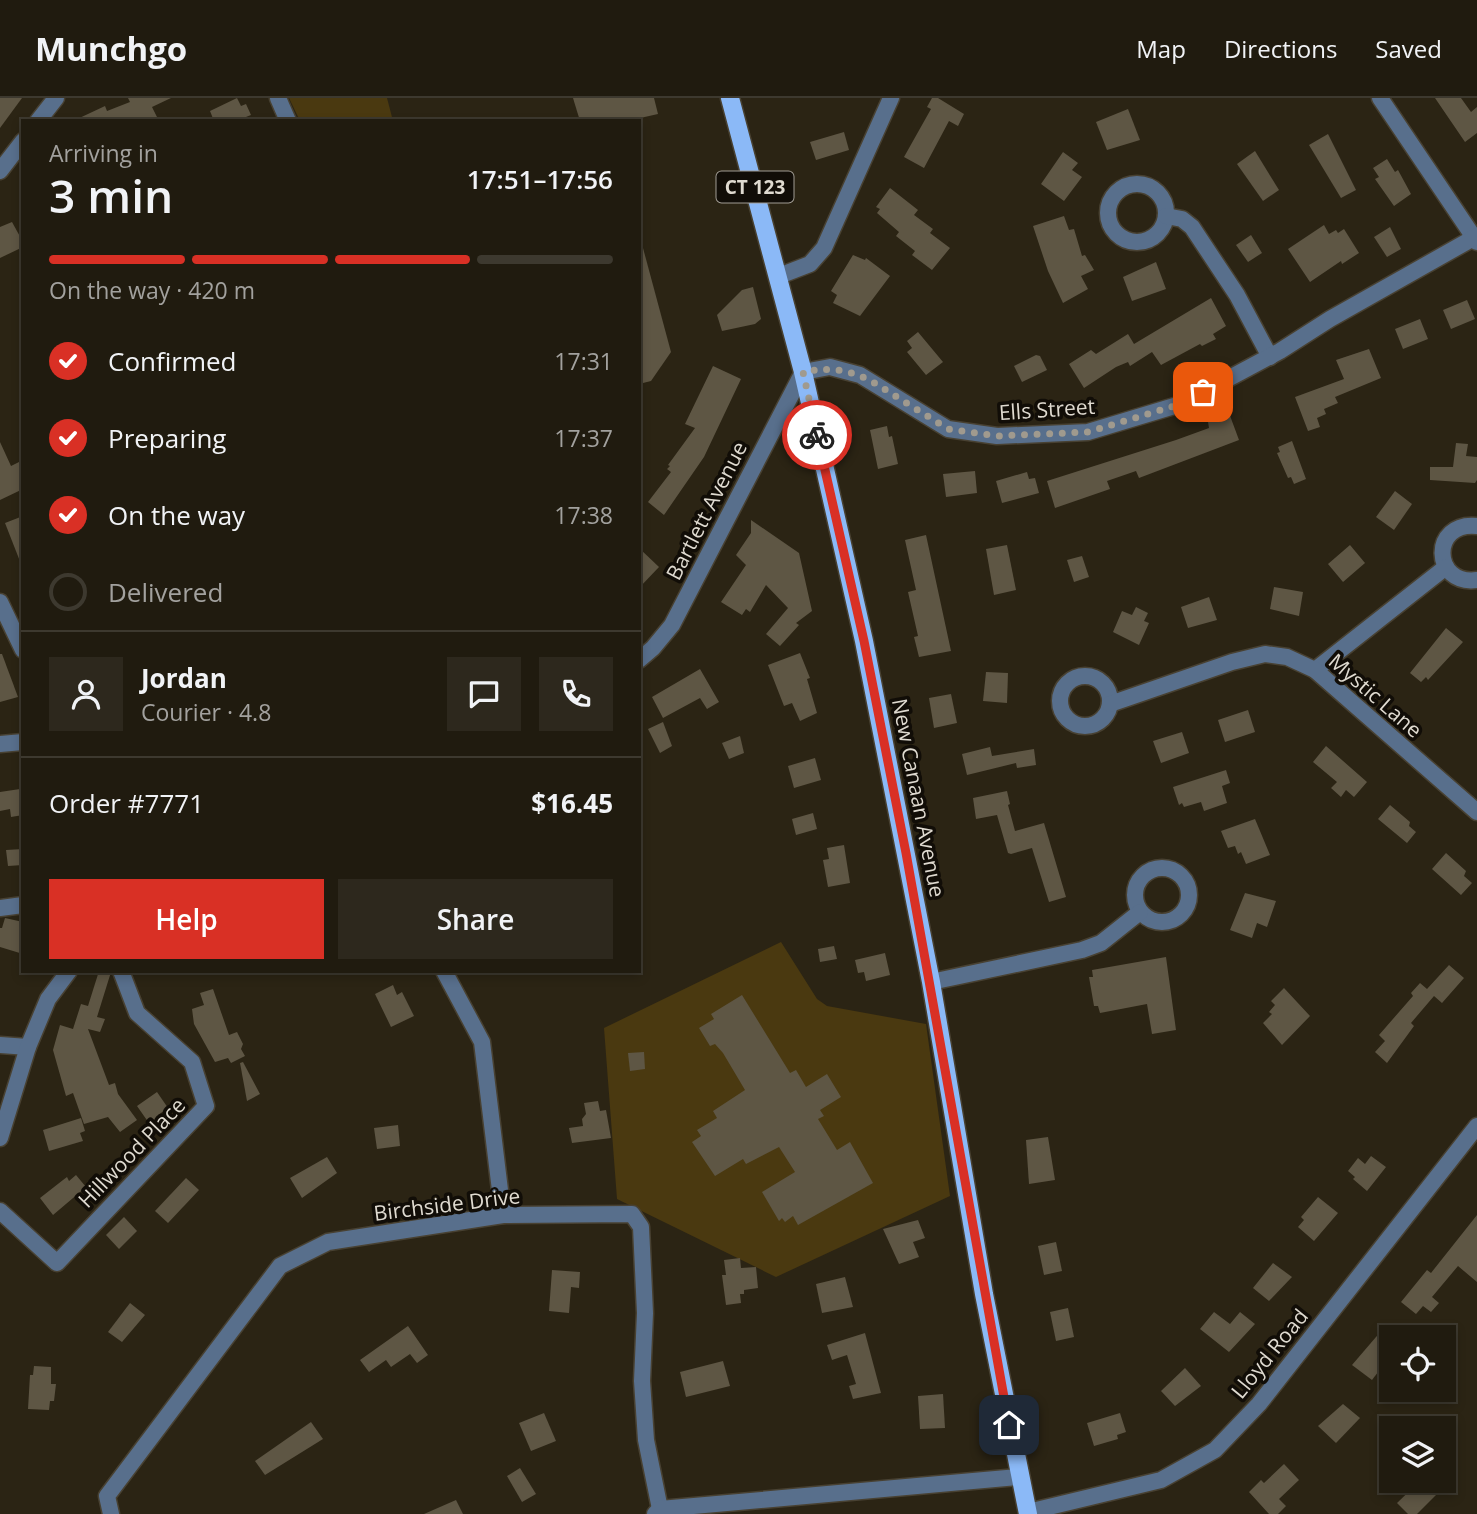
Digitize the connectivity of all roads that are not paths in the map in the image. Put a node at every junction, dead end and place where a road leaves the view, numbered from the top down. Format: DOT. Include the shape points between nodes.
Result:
graph roads {
  1 [pos="56,98"];
  2 [pos="278,98"];
  3 [pos="730,98"];
  4 [pos="891,98"];
  5 [pos="1380,98"];
  6 [pos="44,118"];
  7 [pos="287,119"];
  8 [pos="21,144"];
  9 [pos="0,171"];
  10 [pos="1166,216"];
  11 [pos="1476,239"];
  12 [pos="779,276"];
  13 [pos="1270,357"];
  14 [pos="803,372"];
  15 [pos="1477,526"];
  16 [pos="1446,567"];
  17 [pos="1477,580"];
  18 [pos="0,602"];
  19 [pos="21,646"];
  20 [pos="641,658"];
  21 [pos="1315,670"];
  22 [pos="1110,704"];
  23 [pos="21,742"];
  24 [pos="0,744"];
  25 [pos="1477,812"];
  26 [pos="21,905"];
  27 [pos="0,908"];
  28 [pos="1140,912"];
  29 [pos="68,973"];
  30 [pos="122,973"];
  31 [pos="445,973"];
  32 [pos="931,982"];
  33 [pos="0,1045"];
  34 [pos="28,1047"];
  35 [pos="1477,1126"];
  36 [pos="0,1138"];
  37 [pos="0,1211"];
  38 [pos="503,1215"];
  39 [pos="1018,1477"];
  40 [pos="658,1512"];
  41 [pos="1028,1513"];
  42 [pos="111,1514"];
  1 -- 6 [label="street"];
  2 -- 7 [label="street"];
  3 -- 12 [label="main road, New Canaan Avenue / CT 123"];
  4 -- 12 [label="street" via="824,248 810,264"];
  5 -- 11 [label="street"];
  8 -- 9 [label="street"];
  10 -- 13 [label="street" via="1192,227 1237,295"];
  11 -- 13 [label="street, Ells Street"];
  12 -- 14 [label="main road, New Canaan Avenue / CT 123"];
  13 -- 14 [label="street, Ells Street" via="1181,404 1088,432 997,436 948,429 860,375 830,367"];
  14 -- 20 [label="street, Bartlett Avenue" via="672,625"];
  14 -- 32 [label="main road, New Canaan Avenue / CT 123" via="864,641"];
  15 -- 16 [label="street" via="1466,525 1450,533 1442,550"];
  16 -- 17 [label="street" via="1460,579"];
  16 -- 21 [label="street"];
  18 -- 19 [label="street"];
  21 -- 22 [label="street, Mystic Lane" via="1287,657 1265,654"];
  21 -- 25 [label="street, Mystic Lane"];
  23 -- 24 [label="street"];
  26 -- 27 [label="street"];
  28 -- 32 [label="street" via="1101,943 1082,950"];
  29 -- 34 [label="street" via="48,999"];
  30 -- 37 [label="street, Hillwood Place" via="137,1013 192,1062 206,1106 57,1263"];
  31 -- 38 [label="street" via="482,1042"];
  32 -- 39 [label="main road, New Canaan Avenue / CT 123"];
  33 -- 34 [label="street"];
  34 -- 36 [label="street"];
  35 -- 41 [label="street, Lloyd Road" via="1259,1404 1215,1450 1161,1480"];
  38 -- 40 [label="street, Birchside Drive" via="632,1214 642,1227 642,1381"];
  38 -- 42 [label="street, Birchside Drive" via="328,1242 280,1266 107,1496"];
  39 -- 40 [label="street, Birchside Drive"];
  39 -- 41 [label="main road, New Canaan Avenue / CT 123"];
}
